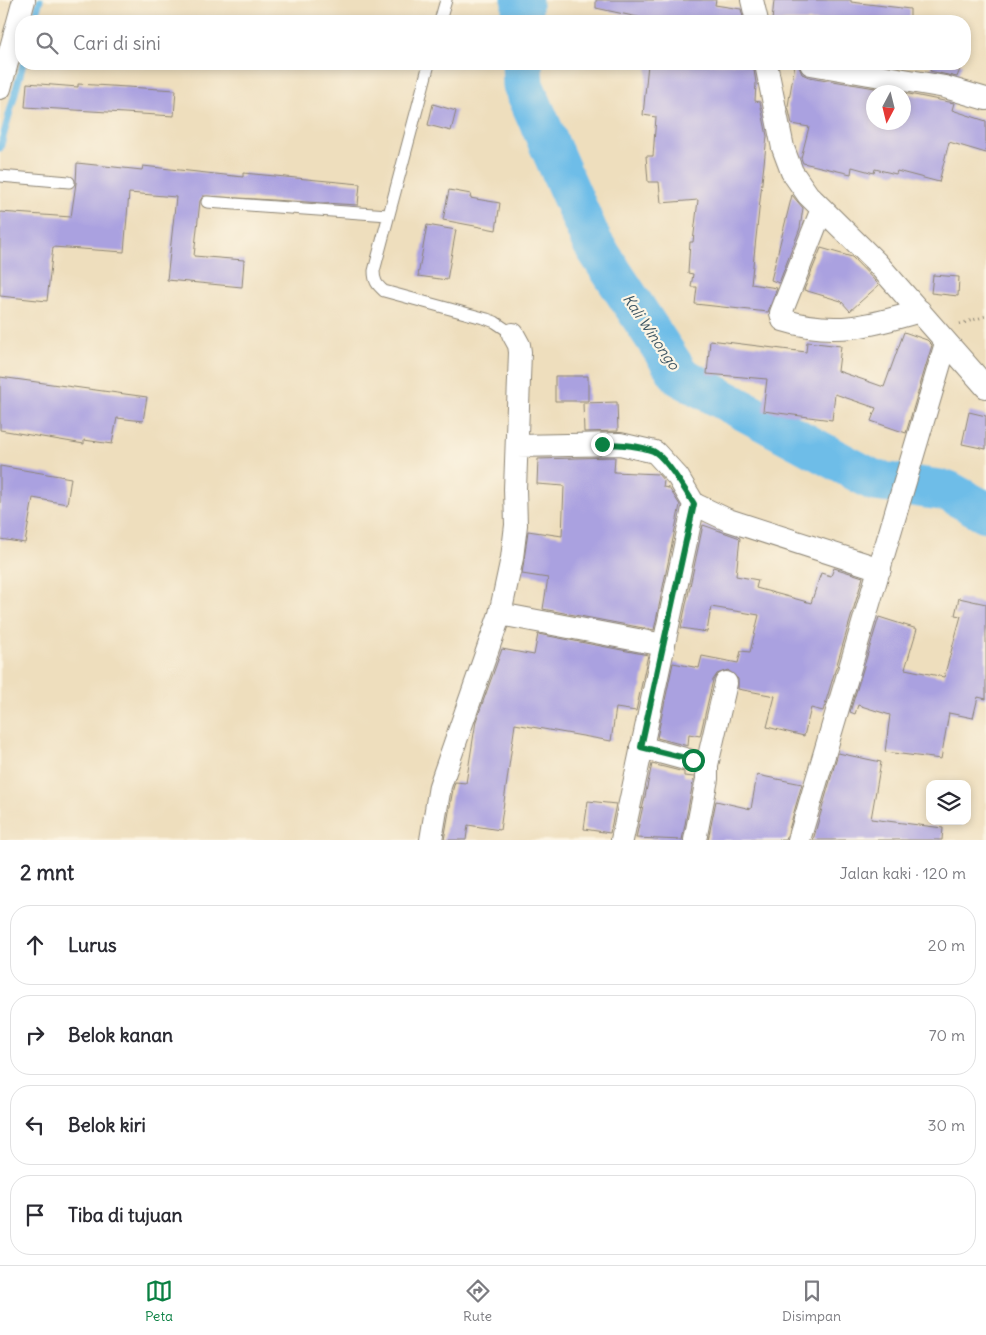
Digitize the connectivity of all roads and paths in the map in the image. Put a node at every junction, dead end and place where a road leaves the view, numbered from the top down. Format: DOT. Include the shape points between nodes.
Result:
graph roads {
  1 [pos="24,0"];
  2 [pos="446,0"];
  3 [pos="752,0"];
  4 [pos="20,15"];
  5 [pos="442,15"];
  6 [pos="756,15"];
  7 [pos="15,33"];
  8 [pos="427,70"];
  9 [pos="767,70"];
  10 [pos="846,70"];
  11 [pos="0,88"];
  12 [pos="986,99"];
  13 [pos="0,176"];
  14 [pos="69,182"];
  15 [pos="207,202"];
  16 [pos="822,209"];
  17 [pos="388,215"];
  18 [pos="920,311"];
  19 [pos="513,334"];
  20 [pos="946,343"];
  21 [pos="986,387"];
  22 [pos="517,446"];
  23 [pos="694,504"];
  24 [pos="880,569"];
  25 [pos="500,614"];
  26 [pos="664,645"];
  27 [pos="726,683"];
  28 [pos="641,747"];
  29 [pos="707,765"];
  30 [pos="431,840"];
  31 [pos="622,840"];
  32 [pos="695,840"];
  33 [pos="799,840"];
  1 -- 4 [label="street"];
  2 -- 5 [label="lane"];
  3 -- 6 [label="street"];
  7 -- 11 [label="street"];
  8 -- 17 [label="lane"];
  9 -- 16 [label="street" via="783,148 792,172"];
  10 -- 12 [label="street" via="945,87"];
  13 -- 14 [label="lane"];
  15 -- 17 [label="lane"];
  16 -- 18 [label="street"];
  16 -- 18 [label="street" via="781,314 783,320 800,326 861,328"];
  17 -- 19 [label="lane" via="374,271 377,286 384,291 495,322"];
  18 -- 20 [label="street"];
  19 -- 22 [label="street" via="520,352"];
  20 -- 21 [label="street"];
  20 -- 24 [label="street"];
  22 -- 23 [label="street" via="620,444 655,452 678,477"];
  22 -- 25 [label="street" via="516,525"];
  23 -- 24 [label="street" via="728,520"];
  23 -- 26 [label="street"];
  24 -- 33 [label="street"];
  25 -- 26 [label="street"];
  25 -- 30 [label="street" via="440,786"];
  26 -- 28 [label="street"];
  27 -- 29 [label="street"];
  28 -- 29 [label="street"];
  28 -- 31 [label="street"];
  29 -- 32 [label="street"];
}
